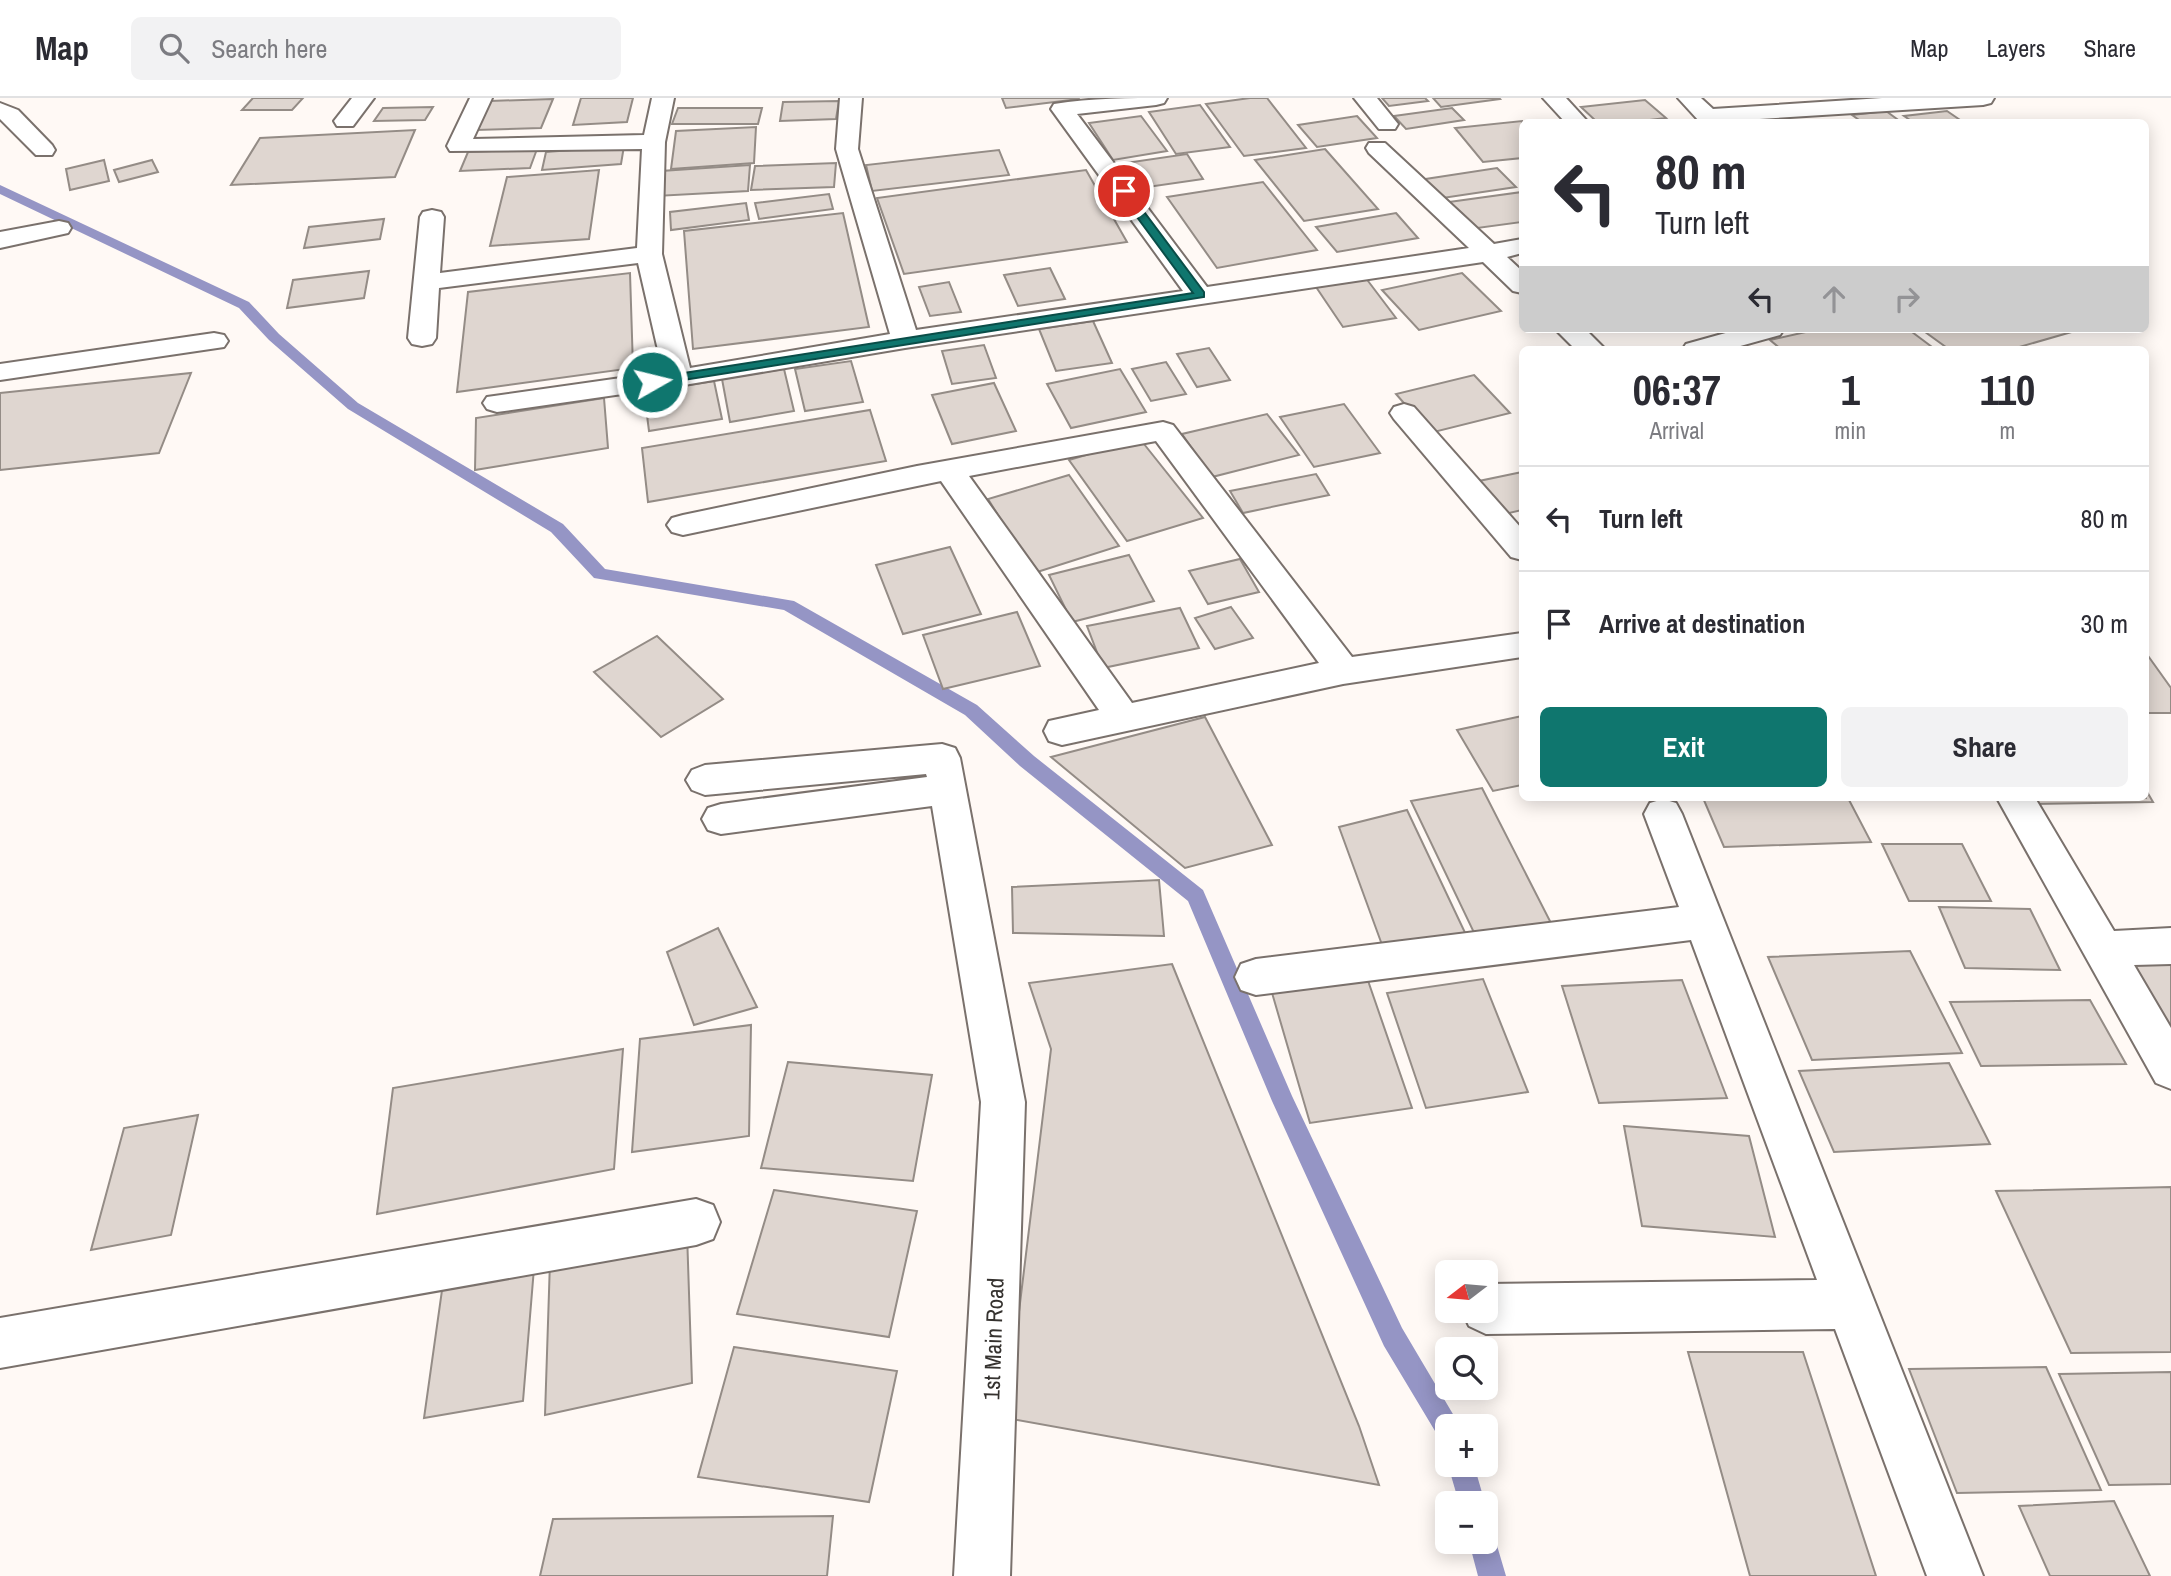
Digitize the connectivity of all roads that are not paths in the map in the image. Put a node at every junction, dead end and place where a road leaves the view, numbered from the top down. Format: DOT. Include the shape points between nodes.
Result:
graph roads {
  1 [pos="363,98"];
  2 [pos="481,98"];
  3 [pos="690,98"];
  4 [pos="851,98"];
  5 [pos="1156,98"];
  6 [pos="1365,98"];
  7 [pos="1554,98"];
  8 [pos="1689,98"];
  9 [pos="1983,98"];
  10 [pos="663,99"];
  11 [pos="0,110"];
  12 [pos="1574,119"];
  13 [pos="345,121"];
  14 [pos="1387,124"];
  15 [pos="654,142"];
  16 [pos="1377,148"];
  17 [pos="44,150"];
  18 [pos="432,217"];
  19 [pos="59,228"];
  20 [pos="0,240"];
  21 [pos="1519,247"];
  22 [pos="1489,253"];
  23 [pos="649,254"];
  24 [pos="427,282"];
  25 [pos="1519,282"];
  26 [pos="1200,295"];
  27 [pos="1573,333"];
  28 [pos="1756,333"];
  29 [pos="422,338"];
  30 [pos="905,340"];
  31 [pos="214,341"];
  32 [pos="1587,346"];
  33 [pos="1710,346"];
  34 [pos="0,372"];
  35 [pos="678,378"];
  36 [pos="497,402"];
  37 [pos="1404,413"];
  38 [pos="950,470"];
  39 [pos="682,525"];
  40 [pos="1519,546"];
  41 [pos="1519,645"];
  42 [pos="1343,671"];
  43 [pos="1124,718"];
  44 [pos="1062,731"];
  45 [pos="705,779"];
  46 [pos="946,789"];
  47 [pos="2018,801"];
  48 [pos="1663,814"];
  49 [pos="721,820"];
  50 [pos="1705,921"];
  51 [pos="2171,946"];
  52 [pos="2102,949"];
  53 [pos="1256,977"];
  54 [pos="2171,1069"];
  55 [pos="696,1222"];
  56 [pos="1852,1304"];
  57 [pos="1498,1309"];
  58 [pos="0,1343"];
  59 [pos="982,1576"];
  60 [pos="1955,1576"];
  1 -- 13 [label="street"];
  2 -- 15 [label="street" via="458,146"];
  3 -- 10 [label="street"];
  4 -- 30 [label="street" via="847,149"];
  5 -- 26 [label="street" via="1062,109"];
  6 -- 14 [label="street"];
  7 -- 12 [label="street"];
  8 -- 9 [label="street" via="1707,116"];
  10 -- 15 [label="street"];
  11 -- 17 [label="street"];
  15 -- 23 [label="street"];
  16 -- 22 [label="street"];
  18 -- 24 [label="street"];
  19 -- 20 [label="street"];
  21 -- 22 [label="street"];
  22 -- 25 [label="street"];
  22 -- 26 [label="street"];
  23 -- 24 [label="street"];
  23 -- 35 [label="street"];
  24 -- 29 [label="street"];
  26 -- 30 [label="street"];
  27 -- 32 [label="street"];
  28 -- 33 [label="street"];
  30 -- 35 [label="street"];
  31 -- 34 [label="street"];
  35 -- 36 [label="street"];
  37 -- 40 [label="street"];
  38 -- 39 [label="street"];
  38 -- 42 [label="street" via="1163,431"];
  38 -- 43 [label="street"];
  41 -- 42 [label="street"];
  42 -- 43 [label="street"];
  43 -- 44 [label="street"];
  45 -- 46 [label="street, 1st Main Road" via="942,758"];
  46 -- 49 [label="street"];
  46 -- 59 [label="street, 1st Main Road" via="1003,1102"];
  47 -- 52 [label="street"];
  48 -- 50 [label="street"];
  50 -- 53 [label="street"];
  50 -- 56 [label="street"];
  51 -- 52 [label="street"];
  52 -- 54 [label="street"];
  55 -- 58 [label="street"];
  56 -- 57 [label="street"];
  56 -- 60 [label="street"];
}
